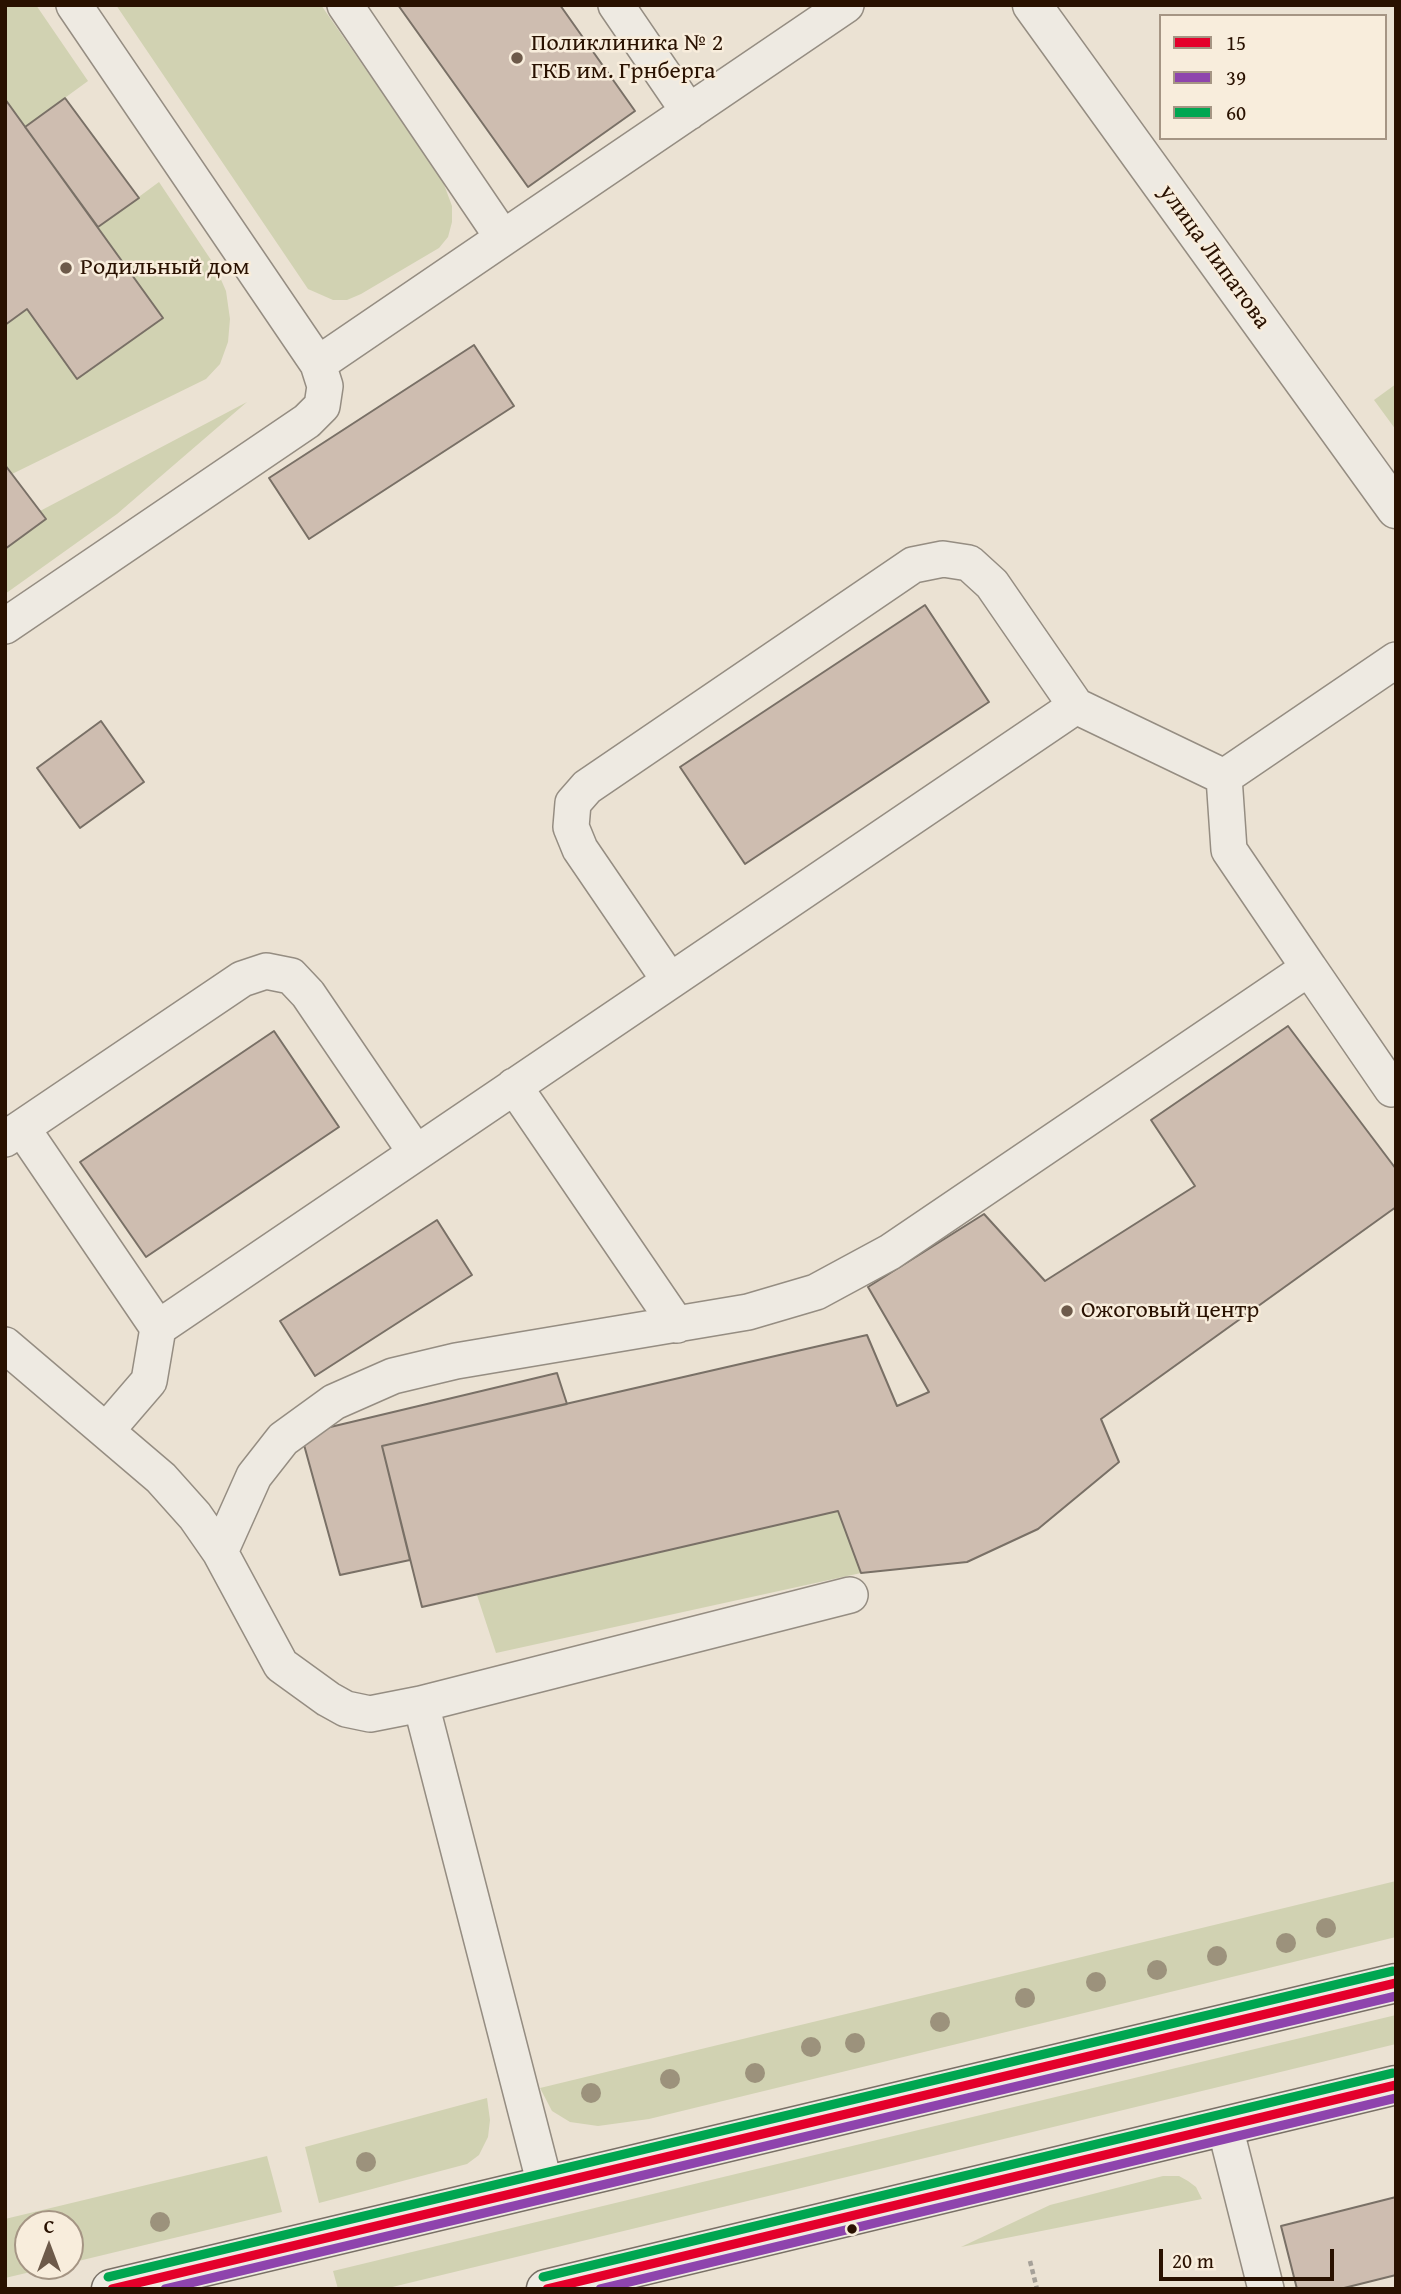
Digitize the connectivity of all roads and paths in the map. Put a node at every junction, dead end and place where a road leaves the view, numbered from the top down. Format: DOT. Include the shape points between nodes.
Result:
graph roads {
  1 [pos="74,5"];
  2 [pos="345,5"];
  3 [pos="616,5"];
  4 [pos="846,5"];
  5 [pos="1032,5"];
  6 [pos="689,112"];
  7 [pos="503,238"];
  8 [pos="318,364"];
  9 [pos="1396,509"];
  10 [pos="5,626"];
  11 [pos="1396,660"];
  12 [pos="1076,706"];
  13 [pos="1224,777"];
  14 [pos="1309,968"];
  15 [pos="670,981"];
  16 [pos="514,1086"];
  17 [pos="1392,1089"];
  18 [pos="14,1134"];
  19 [pos="416,1153"];
  20 [pos="677,1325"];
  21 [pos="159,1328"];
  22 [pos="5,1345"];
  23 [pos="106,1431"];
  24 [pos="220,1552"];
  25 [pos="850,1595"];
  26 [pos="421,1704"];
  27 [pos="1396,1983"];
  28 [pos="1396,2085"];
  29 [pos="1225,2127"];
  30 [pos="545,2185"];
  31 [pos="1030,2261"];
  32 [pos="111,2289"];
  33 [pos="546,2289"];
  34 [pos="1037,2289"];
  35 [pos="1266,2289"];
  1 -- 8 [label="lane"];
  2 -- 7 [label="lane"];
  3 -- 6 [label="lane"];
  4 -- 6 [label="lane"];
  5 -- 9 [label="main road, улица Липатова"];
  6 -- 7 [label="lane"];
  7 -- 8 [label="lane"];
  8 -- 10 [label="lane" via="324,386 322,406 307,421"];
  11 -- 13 [label="lane"];
  12 -- 13 [label="lane"];
  12 -- 15 [label="lane"];
  12 -- 15 [label="lane" via="992,584 968,564 943,559 913,565 587,787 573,803 571,827 580,849"];
  13 -- 14 [label="lane" via="1229,850"];
  14 -- 17 [label="lane"];
  14 -- 20 [label="lane" via="890,1252 816,1292 748,1312"];
  15 -- 16 [label="lane"];
  16 -- 19 [label="lane"];
  16 -- 20 [label="lane"];
  18 -- 19 [label="lane" via="242,979 265,971 291,976 309,994"];
  18 -- 21 [label="lane"];
  19 -- 21 [label="lane"];
  20 -- 24 [label="lane" via="456,1361 393,1376 334,1402 283,1439 254,1476"];
  21 -- 23 [label="lane" via="149,1381"];
  22 -- 23 [label="lane"];
  23 -- 24 [label="lane" via="160,1478"];
  24 -- 26 [label="lane" via="281,1665 346,1709 370,1714"];
  25 -- 26 [label="lane"];
  26 -- 30 [label="lane"];
  27 -- 30 [label="main road"];
  28 -- 29 [label="main road"];
  29 -- 33 [label="main road"];
  29 -- 35 [label="lane"];
  30 -- 32 [label="main road"];
  31 -- 34 [label="path"];
}
